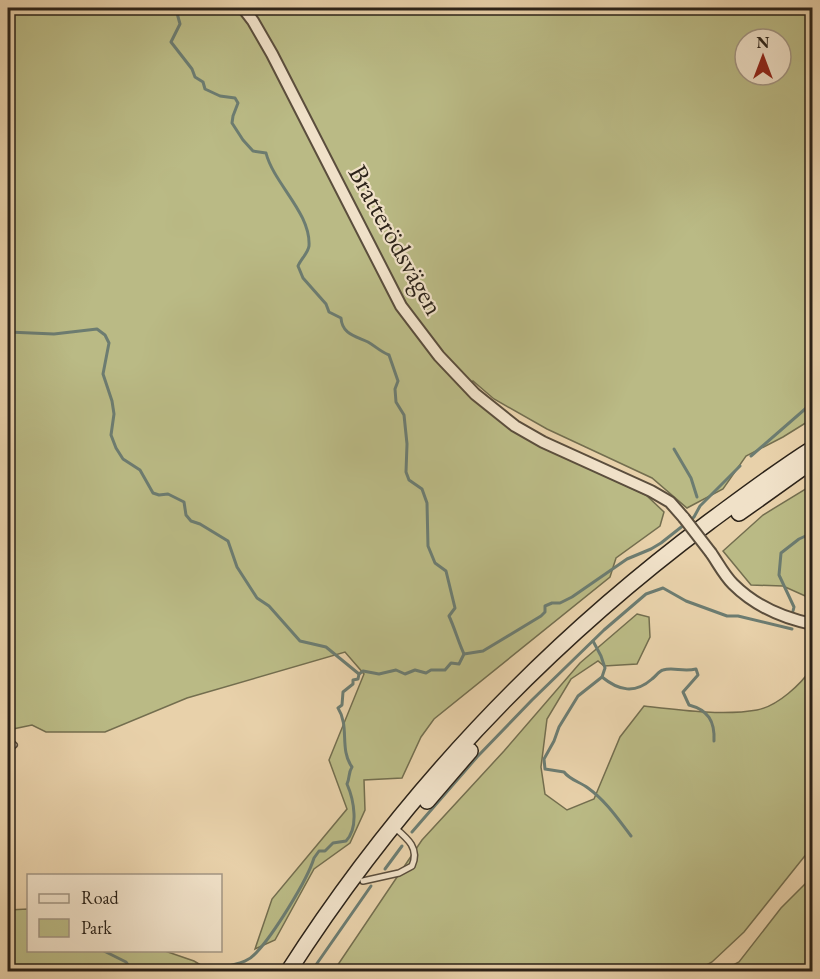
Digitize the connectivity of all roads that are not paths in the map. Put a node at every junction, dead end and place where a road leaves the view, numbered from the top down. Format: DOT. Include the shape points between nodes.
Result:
graph roads {
  1 [pos="243,8"];
  2 [pos="813,449"];
  3 [pos="813,462"];
  4 [pos="813,624"];
  5 [pos="8,740"];
  6 [pos="14,745"];
  7 [pos="396,829"];
  8 [pos="363,880"];
  9 [pos="288,972"];
  10 [pos="300,972"];
  1 -- 4 [label="street, Bratterödsvägen, bridge" via="272,54 401,306 439,356 475,394 515,426 670,502 732,584 755,602 787,619"];
  2 -- 7 [label="main road" via="652,564 561,644 440,769"];
  3 -- 7 [label="main road" via="660,572 568,651"];
  5 -- 6 [label="lane"];
  7 -- 8 [label="main road"];
  7 -- 8 [label="lane" via="413,846 416,854 412,866 399,873"];
  7 -- 9 [label="main road" via="355,875"];
  8 -- 10 [label="main road"];
}
